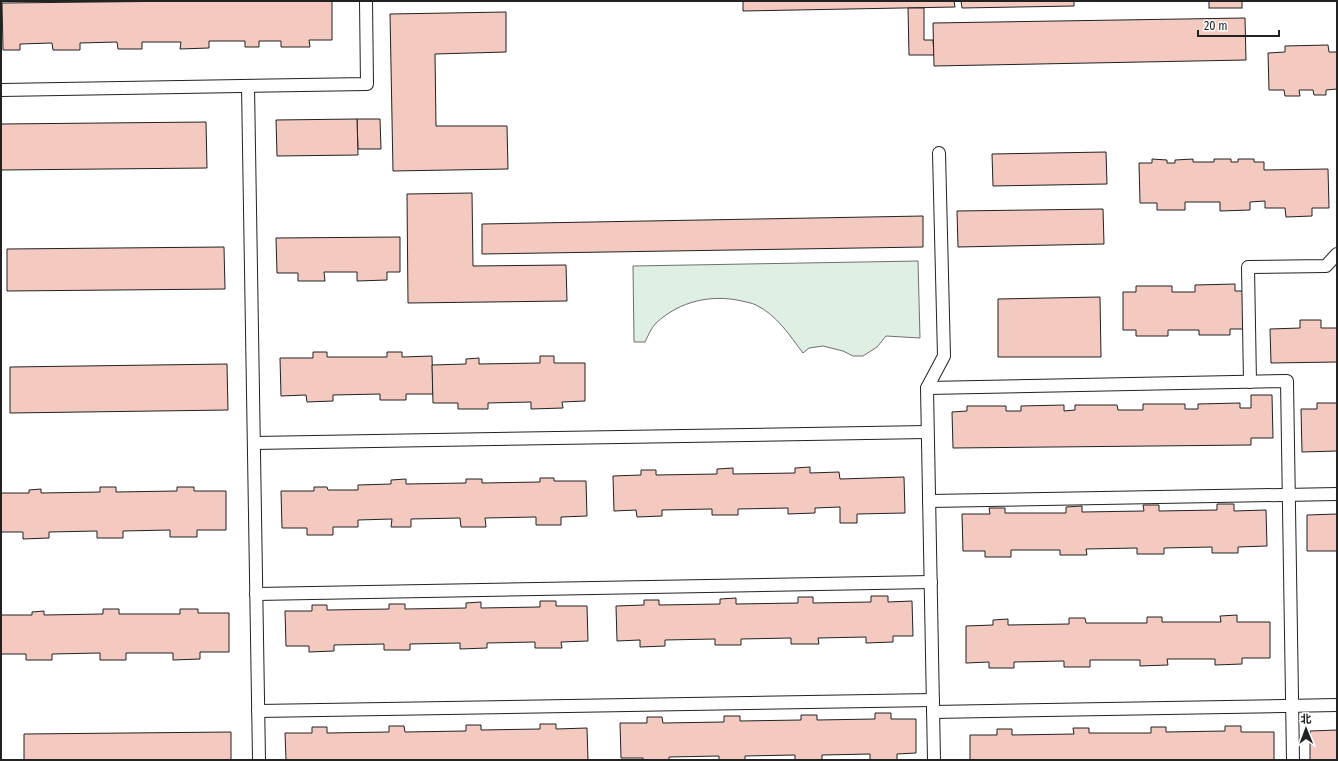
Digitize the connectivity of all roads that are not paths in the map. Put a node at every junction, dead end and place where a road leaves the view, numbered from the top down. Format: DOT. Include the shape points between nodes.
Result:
graph roads {
  1 [pos="366,1"];
  2 [pos="248,86"];
  3 [pos="1,90"];
  4 [pos="940,153"];
  5 [pos="1337,254"];
  6 [pos="1250,382"];
  7 [pos="927,388"];
  8 [pos="927,432"];
  9 [pos="254,443"];
  10 [pos="1337,494"];
  11 [pos="1288,495"];
  12 [pos="929,501"];
  13 [pos="931,582"];
  14 [pos="256,594"];
  15 [pos="1337,705"];
  16 [pos="933,706"];
  17 [pos="1292,706"];
  18 [pos="258,711"];
  19 [pos="259,760"];
  20 [pos="934,760"];
  21 [pos="1293,760"];
  1 -- 2 [label="lane" via="367,84"];
  2 -- 3 [label="lane"];
  2 -- 9 [label="lane"];
  4 -- 7 [label="lane" via="944,356"];
  5 -- 6 [label="lane" via="1326,266 1248,267"];
  6 -- 7 [label="lane"];
  6 -- 11 [label="lane" via="1287,381"];
  7 -- 8 [label="lane"];
  8 -- 9 [label="lane"];
  8 -- 12 [label="lane"];
  9 -- 14 [label="lane"];
  10 -- 11 [label="lane"];
  11 -- 12 [label="lane"];
  11 -- 17 [label="lane"];
  12 -- 13 [label="lane"];
  13 -- 14 [label="lane"];
  13 -- 16 [label="lane"];
  14 -- 18 [label="lane"];
  15 -- 17 [label="lane"];
  16 -- 17 [label="lane"];
  16 -- 18 [label="lane"];
  16 -- 20 [label="lane"];
  17 -- 21 [label="lane"];
  18 -- 19 [label="lane"];
}
